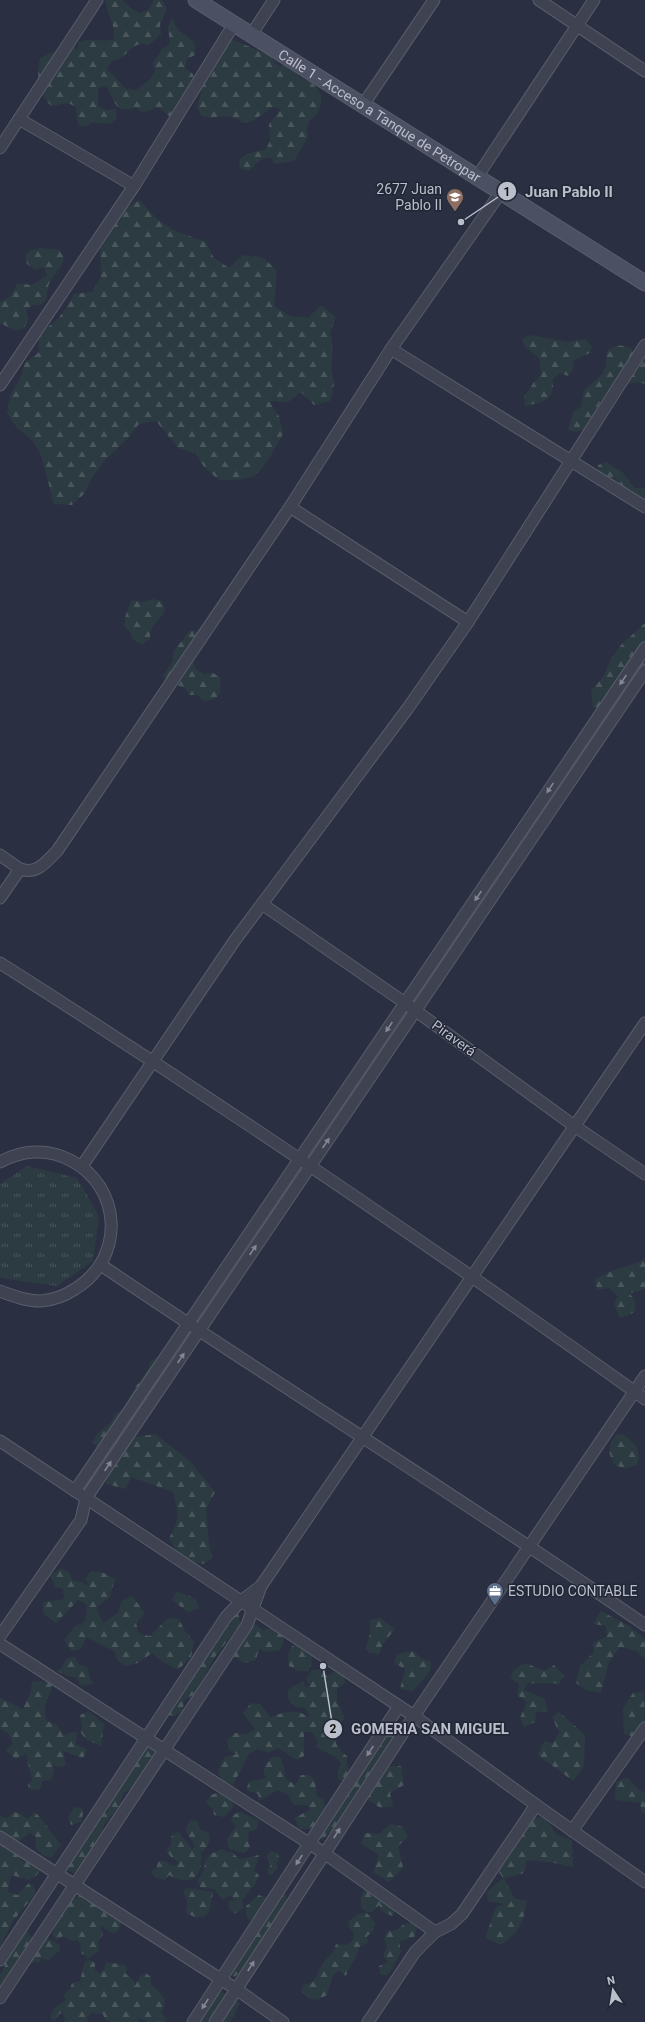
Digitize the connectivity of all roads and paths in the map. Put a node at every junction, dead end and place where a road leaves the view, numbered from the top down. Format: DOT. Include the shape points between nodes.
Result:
graph roads {
  1 [pos="97,0"];
  2 [pos="196,0"];
  3 [pos="274,0"];
  4 [pos="434,0"];
  5 [pos="540,0"];
  6 [pos="594,0"];
  7 [pos="234,24"];
  8 [pos="578,25"];
  9 [pos="251,35"];
  10 [pos="645,71"];
  11 [pos="363,105"];
  12 [pos="20,118"];
  13 [pos="0,148"];
  14 [pos="477,177"];
  15 [pos="134,186"];
  16 [pos="501,192"];
  17 [pos="645,283"];
  18 [pos="645,345"];
  19 [pos="391,349"];
  20 [pos="0,384"];
  21 [pos="572,460"];
  22 [pos="290,507"];
  23 [pos="645,507"];
  24 [pos="468,622"];
  25 [pos="645,648"];
  26 [pos="645,671"];
  27 [pos="541,802"];
  28 [pos="551,809"];
  29 [pos="0,855"];
  30 [pos="20,869"];
  31 [pos="0,898"];
  32 [pos="262,904"];
  33 [pos="0,963"];
  34 [pos="405,1002"];
  35 [pos="416,1010"];
  36 [pos="645,1023"];
  37 [pos="152,1060"];
  38 [pos="573,1126"];
  39 [pos="300,1158"];
  40 [pos="0,1162"];
  41 [pos="82,1166"];
  42 [pos="311,1166"];
  43 [pos="645,1174"];
  44 [pos="101,1265"];
  45 [pos="472,1279"];
  46 [pos="0,1291"];
  47 [pos="188,1324"];
  48 [pos="199,1331"];
  49 [pos="645,1376"];
  50 [pos="634,1392"];
  51 [pos="645,1399"];
  52 [pos="363,1436"];
  53 [pos="0,1441"];
  54 [pos="75,1491"];
  55 [pos="86,1498"];
  56 [pos="530,1545"];
  57 [pos="261,1586"];
  58 [pos="240,1600"];
  59 [pos="253,1609"];
  60 [pos="645,1625"];
  61 [pos="0,1636"];
  62 [pos="0,1644"];
  63 [pos="399,1706"];
  64 [pos="414,1716"];
  65 [pos="645,1728"];
  66 [pos="146,1738"];
  67 [pos="164,1750"];
  68 [pos="536,1806"];
  69 [pos="572,1830"];
  70 [pos="0,1837"];
  71 [pos="309,1844"];
  72 [pos="324,1853"];
  73 [pos="56,1875"];
  74 [pos="645,1882"];
  75 [pos="74,1886"];
  76 [pos="435,1932"];
  77 [pos="0,1960"];
  78 [pos="220,1980"];
  79 [pos="236,1989"];
  80 [pos="0,1998"];
  81 [pos="193,2022"];
  82 [pos="214,2022"];
  83 [pos="283,2022"];
  84 [pos="368,2022"];
  1 -- 12 [label="street"];
  2 -- 7 [label="street, Calle 1 - Acceso a Tanque de Petropar"];
  3 -- 9 [label="street"];
  4 -- 11 [label="street"];
  5 -- 8 [label="street"];
  6 -- 8 [label="street"];
  7 -- 9 [label="street, Calle 1 - Acceso a Tanque de Petropar"];
  7 -- 15 [label="street"];
  8 -- 10 [label="street"];
  8 -- 14 [label="street"];
  9 -- 11 [label="street, Calle 1 - Acceso a Tanque de Petropar"];
  11 -- 14 [label="street, Calle 1 - Acceso a Tanque de Petropar"];
  12 -- 13 [label="street"];
  12 -- 15 [label="street"];
  14 -- 16 [label="street, Calle 1 - Acceso a Tanque de Petropar"];
  15 -- 20 [label="street"];
  16 -- 17 [label="street, Calle 1 - Acceso a Tanque de Petropar"];
  16 -- 19 [label="street"];
  18 -- 21 [label="street"];
  19 -- 21 [label="street"];
  19 -- 22 [label="street"];
  21 -- 23 [label="street"];
  21 -- 24 [label="street"];
  22 -- 24 [label="street"];
  22 -- 30 [label="street" via="57,851 36,870 28,872"];
  24 -- 32 [label="street" via="404,714"];
  25 -- 27 [label="street, one-way"];
  26 -- 28 [label="street"];
  27 -- 28 [label="street"];
  27 -- 34 [label="street, one-way"];
  28 -- 35 [label="street"];
  29 -- 30 [label="street"];
  30 -- 31 [label="street"];
  32 -- 34 [label="street, Piraverá"];
  32 -- 37 [label="street"];
  33 -- 37 [label="street"];
  34 -- 35 [label="street, Piraverá"];
  34 -- 39 [label="street, one-way"];
  35 -- 38 [label="street, Piraverá"];
  42 -- 35 [label="street, one-way"];
  36 -- 38 [label="street"];
  37 -- 39 [label="street"];
  37 -- 41 [label="street"];
  38 -- 43 [label="street, Piraverá"];
  38 -- 45 [label="street"];
  39 -- 42 [label="street"];
  39 -- 47 [label="street"];
  40 -- 41 [label="street" via="12,1156 36,1151 60,1155"];
  41 -- 44 [label="street" via="97,1182 108,1201 112,1223 110,1244"];
  42 -- 45 [label="street"];
  48 -- 42 [label="street, one-way"];
  44 -- 46 [label="street" via="86,1283 65,1295 42,1301 18,1298"];
  44 -- 47 [label="street"];
  45 -- 50 [label="street"];
  45 -- 52 [label="street"];
  47 -- 48 [label="street"];
  47 -- 54 [label="street"];
  48 -- 52 [label="street"];
  55 -- 48 [label="street, one-way"];
  49 -- 50 [label="street"];
  50 -- 51 [label="street"];
  50 -- 56 [label="street"];
  52 -- 56 [label="street"];
  52 -- 57 [label="street"];
  53 -- 54 [label="street"];
  54 -- 55 [label="street"];
  55 -- 58 [label="street"];
  55 -- 61 [label="street" via="81,1520"];
  56 -- 60 [label="street"];
  56 -- 64 [label="street"];
  57 -- 58 [label="street"];
  57 -- 59 [label="street"];
  58 -- 59 [label="street"];
  58 -- 66 [label="street" via="226,1617"];
  59 -- 63 [label="street"];
  59 -- 67 [label="street" via="247,1625"];
  62 -- 66 [label="street"];
  63 -- 64 [label="street"];
  63 -- 71 [label="street, one-way"];
  64 -- 68 [label="street"];
  72 -- 64 [label="street, one-way"];
  65 -- 69 [label="street"];
  66 -- 67 [label="street"];
  66 -- 73 [label="street"];
  67 -- 71 [label="street"];
  67 -- 75 [label="street"];
  68 -- 69 [label="street"];
  68 -- 76 [label="street" via="462,1914 451,1924"];
  69 -- 74 [label="street"];
  70 -- 73 [label="street"];
  71 -- 72 [label="street"];
  71 -- 78 [label="street, one-way"];
  72 -- 76 [label="street"];
  79 -- 72 [label="street, one-way"];
  73 -- 75 [label="street"];
  73 -- 77 [label="street"];
  75 -- 78 [label="street"];
  75 -- 80 [label="street"];
  76 -- 84 [label="street" via="415,1952"];
  78 -- 79 [label="street"];
  78 -- 81 [label="street, one-way"];
  79 -- 82 [label="street"];
  79 -- 83 [label="street"];
}
